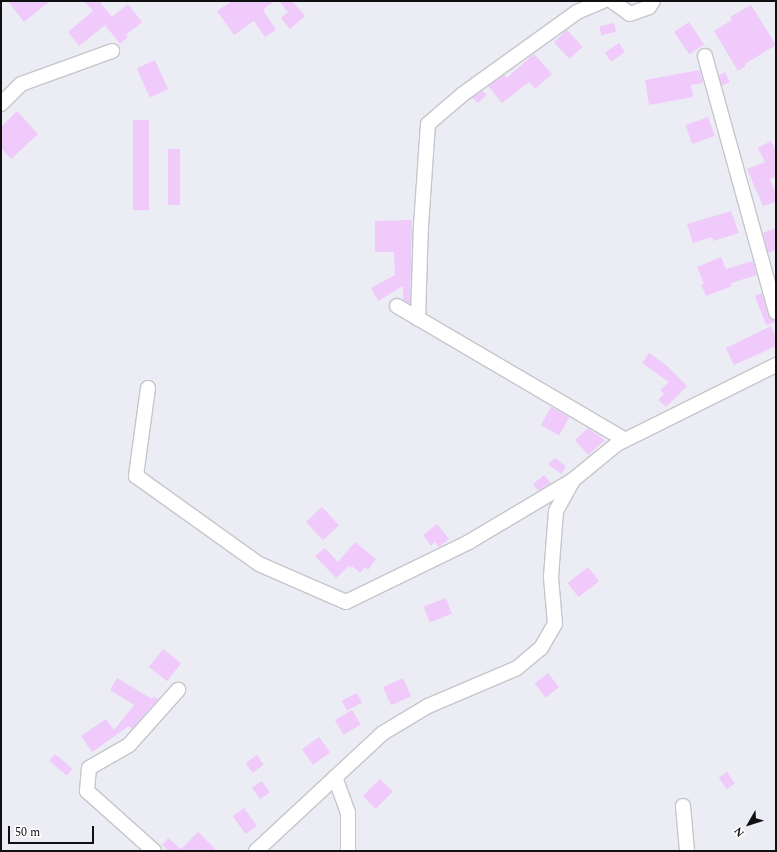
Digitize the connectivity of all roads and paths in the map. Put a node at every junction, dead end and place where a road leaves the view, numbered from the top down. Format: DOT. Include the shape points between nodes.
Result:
graph roads {
  1 [pos="603,1"];
  2 [pos="612,1"];
  3 [pos="653,1"];
  4 [pos="112,51"];
  5 [pos="705,56"];
  6 [pos="1,104"];
  7 [pos="397,306"];
  8 [pos="776,312"];
  9 [pos="418,319"];
  10 [pos="776,365"];
  11 [pos="148,388"];
  12 [pos="625,440"];
  13 [pos="573,480"];
  14 [pos="178,690"];
  15 [pos="336,777"];
  16 [pos="682,806"];
  17 [pos="154,851"];
  18 [pos="256,851"];
  19 [pos="348,851"];
  20 [pos="687,851"];
  1 -- 9 [label="street" via="577,12 463,94 428,124"];
  2 -- 3 [label="street" via="630,14 649,7"];
  4 -- 6 [label="street" via="21,84"];
  5 -- 8 [label="street"];
  7 -- 9 [label="street"];
  9 -- 12 [label="street"];
  10 -- 12 [label="street"];
  11 -- 13 [label="street" via="136,476 259,564 346,602 469,542"];
  12 -- 13 [label="street"];
  13 -- 15 [label="street" via="556,510 551,577 555,624 541,648 517,668 428,706 383,732"];
  14 -- 17 [label="street" via="129,745 89,768 87,791"];
  15 -- 18 [label="street"];
  15 -- 19 [label="street" via="348,812"];
  16 -- 20 [label="street"];
}
